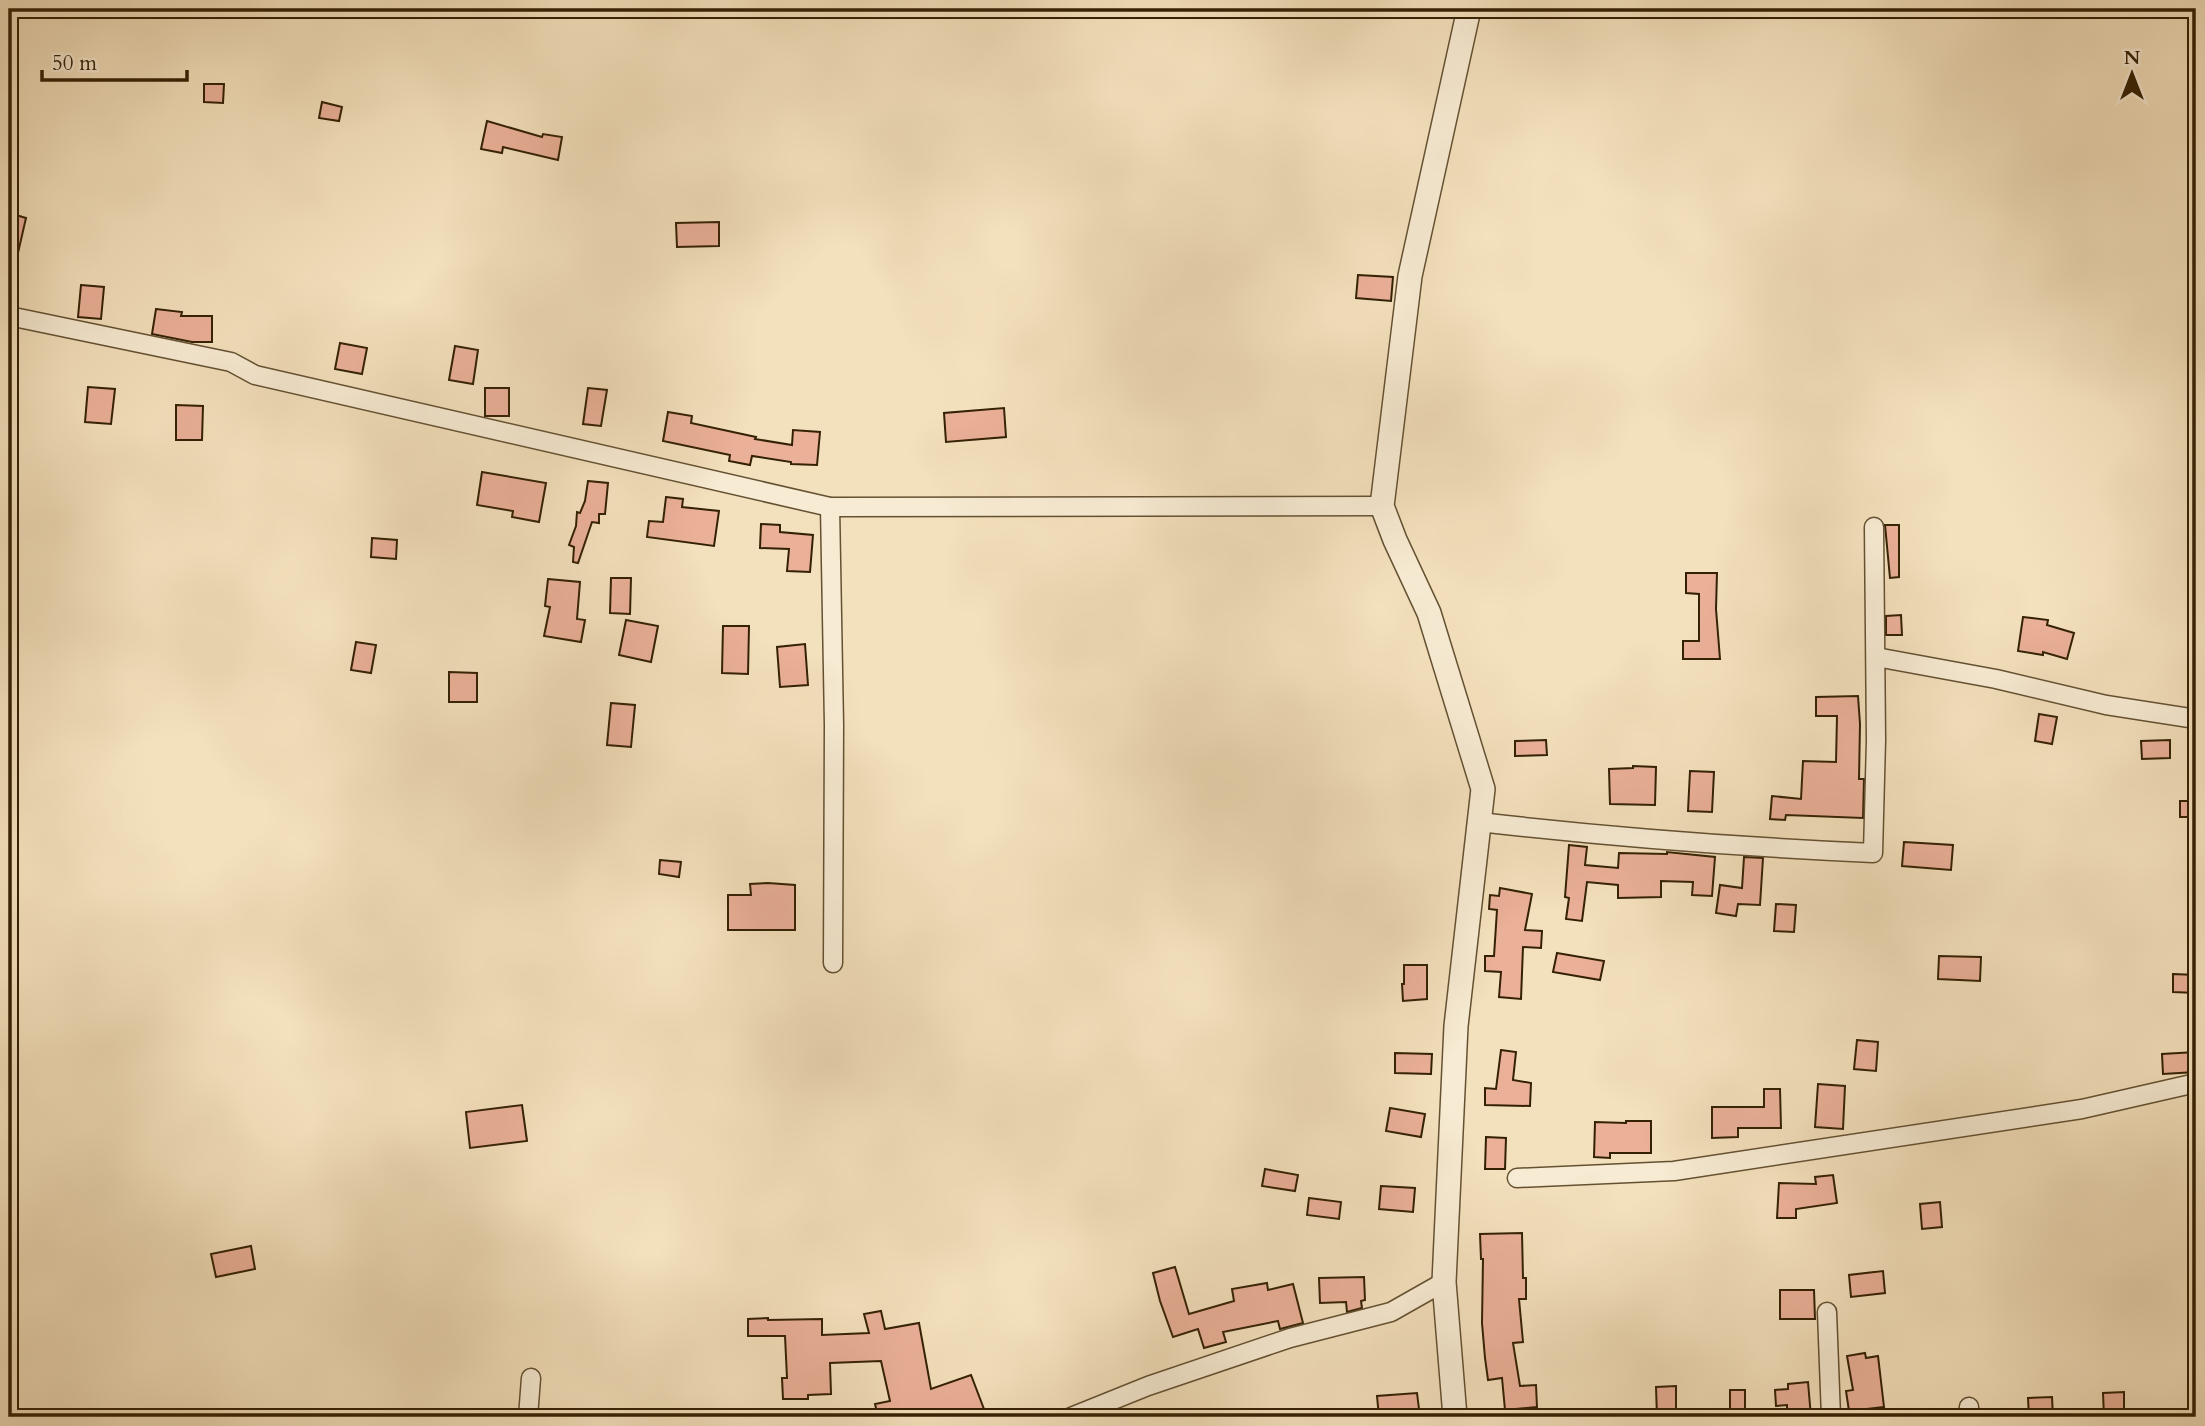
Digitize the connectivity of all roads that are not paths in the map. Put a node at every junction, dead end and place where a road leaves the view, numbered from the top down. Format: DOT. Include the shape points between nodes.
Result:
graph roads {
  1 [pos="1469,9"];
  2 [pos="9,316"];
  3 [pos="1382,506"];
  4 [pos="830,507"];
  5 [pos="1874,527"];
  6 [pos="1875,657"];
  7 [pos="2196,719"];
  8 [pos="1479,822"];
  9 [pos="833,963"];
  10 [pos="2196,1083"];
  11 [pos="1517,1178"];
  12 [pos="1444,1282"];
  13 [pos="1828,1312"];
  14 [pos="531,1378"];
  15 [pos="528,1417"];
  16 [pos="1071,1417"];
  17 [pos="1455,1417"];
  18 [pos="1830,1417"];
  1 -- 3 [label="street" via="1410,276"];
  2 -- 4 [label="street" via="231,362 255,375"];
  3 -- 4 [label="street"];
  3 -- 8 [label="street" via="1429,613 1483,789"];
  4 -- 9 [label="street"];
  5 -- 6 [label="street"];
  6 -- 7 [label="street"];
  6 -- 8 [label="street" via="1873,853 1740,847"];
  8 -- 12 [label="street" via="1456,1026"];
  10 -- 11 [label="street" via="2082,1110 1674,1171"];
  12 -- 16 [label="street" via="1391,1312 1290,1338"];
  12 -- 17 [label="street"];
  13 -- 18 [label="street"];
  14 -- 15 [label="street"];
}
